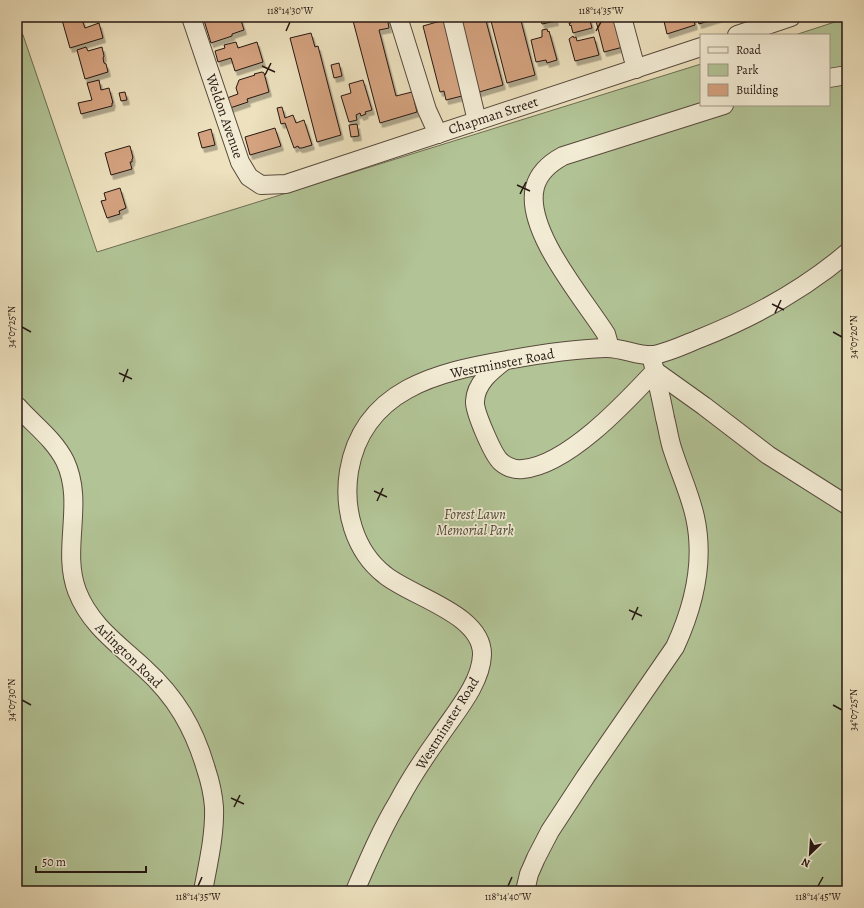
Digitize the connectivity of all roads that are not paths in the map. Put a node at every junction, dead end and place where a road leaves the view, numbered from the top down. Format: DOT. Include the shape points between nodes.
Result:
graph roads {
  1 [pos="191,17"];
  2 [pos="398,17"];
  3 [pos="452,17"];
  4 [pos="622,17"];
  5 [pos="791,17"];
  6 [pos="740,34"];
  7 [pos="700,47"];
  8 [pos="636,69"];
  9 [pos="847,75"];
  10 [pos="830,78"];
  11 [pos="721,106"];
  12 [pos="477,121"];
  13 [pos="438,134"];
  14 [pos="286,184"];
  15 [pos="847,253"];
  16 [pos="610,348"];
  17 [pos="505,360"];
  18 [pos="653,363"];
  19 [pos="17,406"];
  20 [pos="847,505"];
  21 [pos="204,891"];
  22 [pos="355,891"];
  23 [pos="525,891"];
  1 -- 14 [label="street, Weldon Avenue" via="240,162 249,177 261,185"];
  2 -- 13 [label="street" via="427,110"];
  3 -- 12 [label="street"];
  4 -- 8 [label="street"];
  5 -- 6 [label="street"];
  7 -- 8 [label="street, Chapman Street"];
  8 -- 12 [label="street, Chapman Street"];
  9 -- 10 [label="street"];
  11 -- 16 [label="street" via="562,156 547,166 538,178 534,209 539,224 556,261 606,334"];
  12 -- 13 [label="street, Chapman Street"];
  13 -- 14 [label="street, Chapman Street"];
  15 -- 18 [label="street" via="815,278 759,312"];
  16 -- 17 [label="street, Westminster Road" via="551,352"];
  16 -- 18 [label="street, Westminster Road"];
  17 -- 18 [label="street" via="483,379 474,402 495,455 504,464 515,469 530,468 548,461 585,438 617,411"];
  17 -- 22 [label="street, Westminster Road" via="442,374 401,392 372,420 353,455 347,487 348,506 352,526 367,557 383,574 405,589 464,621 478,637 482,654 480,669 473,684 396,804"];
  18 -- 20 [label="street, Westminster Road" via="768,455"];
  18 -- 23 [label="street" via="672,450 690,500 698,534 698,567 691,609 675,647 550,831 529,874"];
  19 -- 21 [label="street, Arlington Road" via="58,449 70,475 74,508 72,575 85,608 98,628 153,676 172,697 194,733 211,785 214,807"];
}
